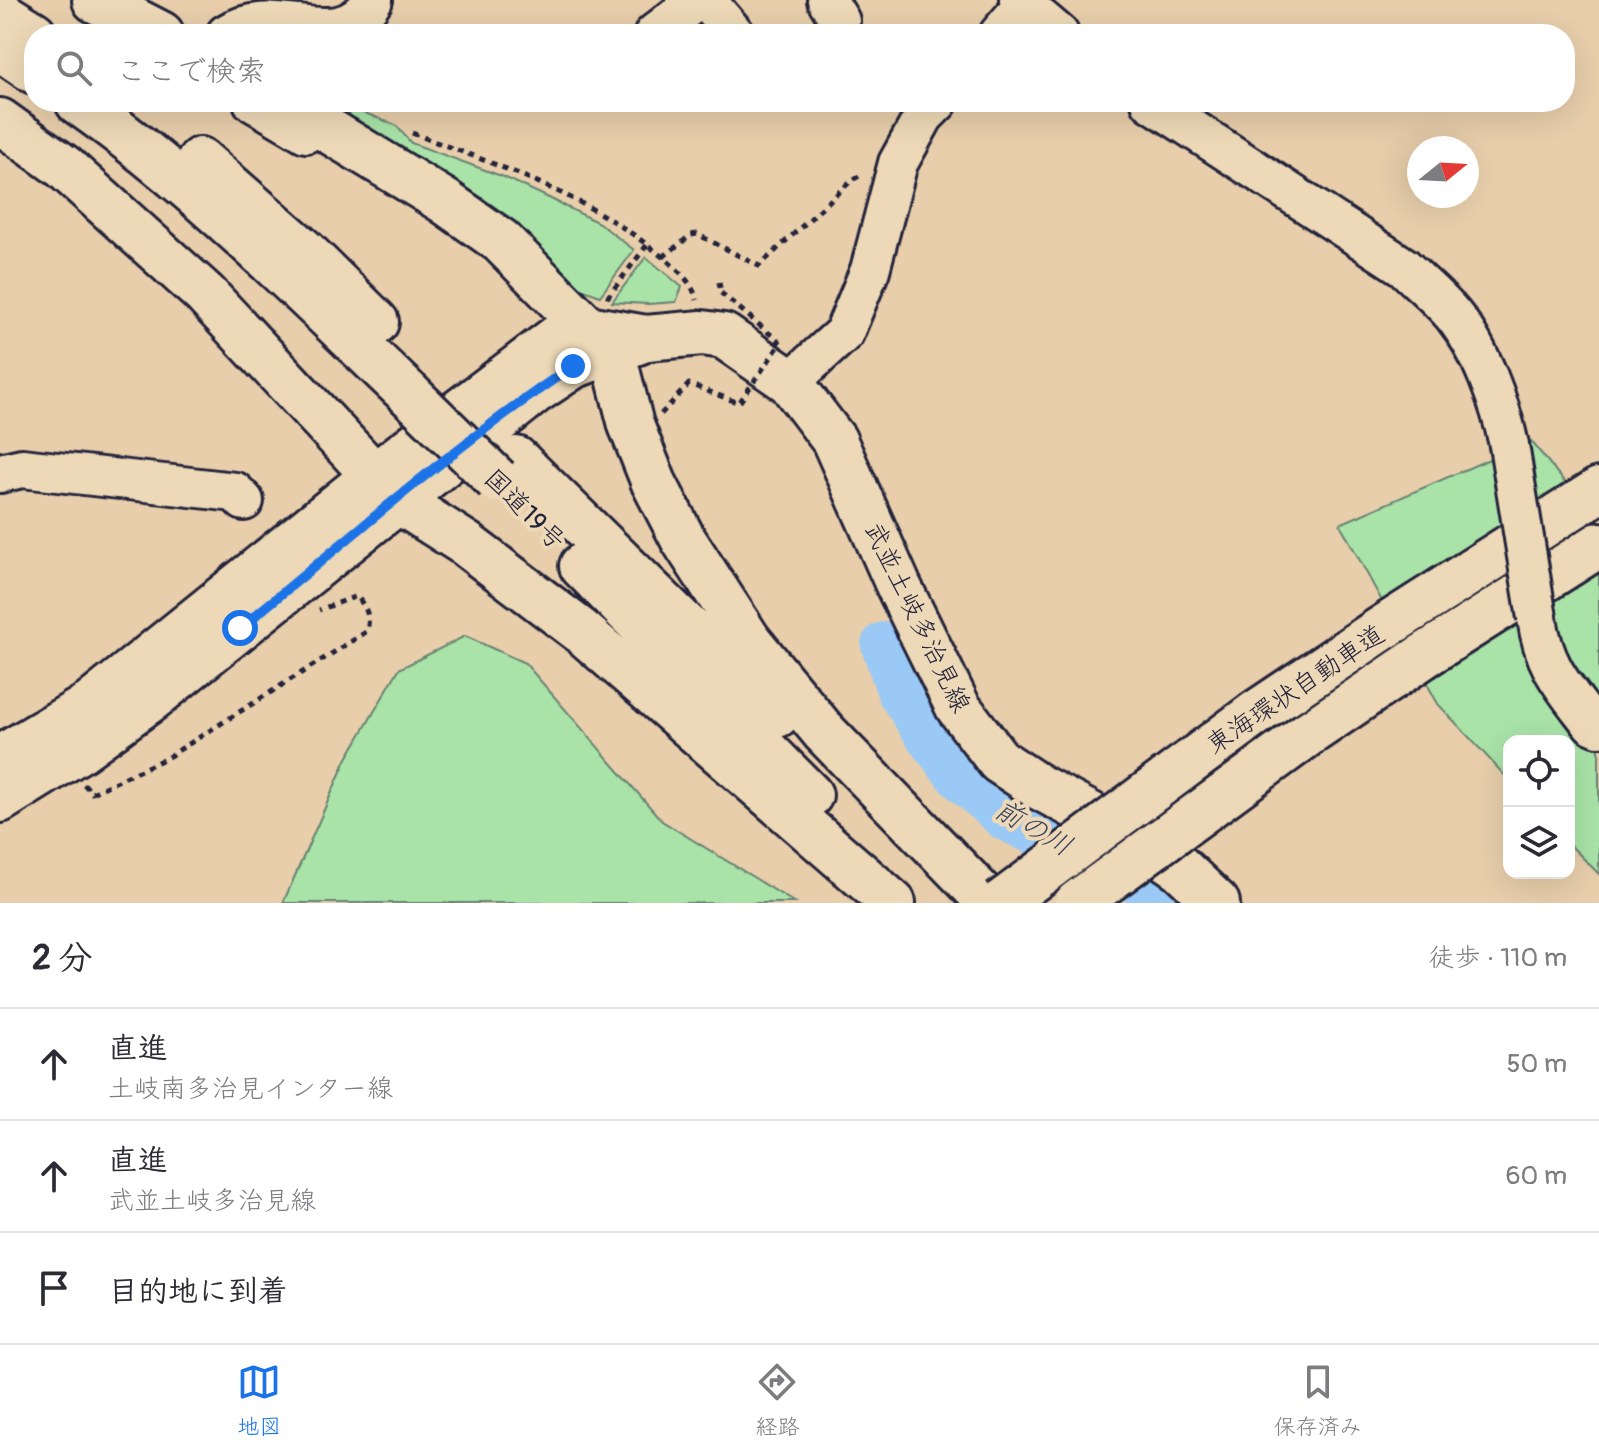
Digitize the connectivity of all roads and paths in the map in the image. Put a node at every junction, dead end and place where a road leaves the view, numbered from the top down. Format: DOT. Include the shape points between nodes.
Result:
graph roads {
  1 [pos="95,0"];
  2 [pos="373,0"];
  3 [pos="697,0"];
  4 [pos="706,0"];
  5 [pos="1021,3"];
  6 [pos="0,13"];
  7 [pos="142,24"];
  8 [pos="236,24"];
  9 [pos="667,24"];
  10 [pos="726,24"];
  11 [pos="1006,24"];
  12 [pos="1047,24"];
  13 [pos="24,28"];
  14 [pos="0,48"];
  15 [pos="24,64"];
  16 [pos="92,112"];
  17 [pos="145,112"];
  18 [pos="270,112"];
  19 [pos="298,112"];
  20 [pos="928,112"];
  21 [pos="1166,112"];
  22 [pos="0,121"];
  23 [pos="412,133"];
  24 [pos="898,163"];
  25 [pos="647,245"];
  26 [pos="662,257"];
  27 [pos="719,282"];
  28 [pos="601,331"];
  29 [pos="702,333"];
  30 [pos="790,382"];
  31 [pos="419,384"];
  32 [pos="661,414"];
  33 [pos="506,470"];
  34 [pos="0,473"];
  35 [pos="386,488"];
  36 [pos="1599,490"];
  37 [pos="244,501"];
  38 [pos="1599,545"];
  39 [pos="357,596"];
  40 [pos="1599,727"];
  41 [pos="0,758"];
  42 [pos="79,779"];
  43 [pos="0,800"];
  44 [pos="893,903"];
  45 [pos="920,903"];
  46 [pos="965,903"];
  47 [pos="990,903"];
  48 [pos="1001,903"];
  49 [pos="1077,903"];
  50 [pos="1217,903"];
  1 -- 7 [label="main road"];
  2 -- 8 [label="street" via="342,22 262,13"];
  3 -- 9 [label="street"];
  4 -- 10 [label="street"];
  5 -- 11 [label="street"];
  5 -- 12 [label="street"];
  6 -- 13 [label="main road"];
  14 -- 15 [label="main road"];
  16 -- 31 [label="main road, 国道19号"];
  17 -- 31 [label="main road, 国道19号" via="304,251"];
  18 -- 28 [label="street"];
  19 -- 28 [label="main road" via="501,241"];
  20 -- 24 [label="street"];
  21 -- 40 [label="street, bridge" via="1404,267 1454,316 1490,381 1509,445 1540,635 1552,671"];
  22 -- 35 [label="main road" via="64,167 205,294"];
  23 -- 25 [label="path" via="540,182"];
  24 -- 26 [label="path" via="852,180 759,266 697,234"];
  24 -- 30 [label="street" via="870,270 844,333"];
  25 -- 26 [label="path"];
  25 -- 28 [label="path"];
  26 -- 29 [label="path" via="695,292"];
  27 -- 32 [label="path, bridge" via="721,293 781,343 739,403 689,384"];
  28 -- 29 [label="main road, 武並土岐多治見線"];
  28 -- 35 [label="main road, 武並土岐多治見線" via="573,366"];
  28 -- 47 [label="main road" via="654,483 683,539 749,641 824,732"];
  29 -- 30 [label="main road, 武並土岐多治見線" via="724,336"];
  30 -- 50 [label="main road, 武並土岐多治見線" via="834,440 958,707 999,761 1142,842"];
  31 -- 33 [label="main road, 国道19号"];
  33 -- 45 [label="main road, 国道19号"];
  33 -- 46 [label="main road, 国道19号"];
  34 -- 37 [label="street" via="22,468 205,488 235,492"];
  35 -- 41 [label="main road" via="91,704"];
  35 -- 43 [label="main road" via="150,700"];
  35 -- 44 [label="main road" via="581,631"];
  36 -- 48 [label="main road, 東海環状自動車道, bridge" via="1256,713"];
  38 -- 49 [label="main road, 東海環状自動車道, bridge" via="1308,734"];
  39 -- 42 [label="path" via="369,615 366,632 168,757 92,793"];
}
